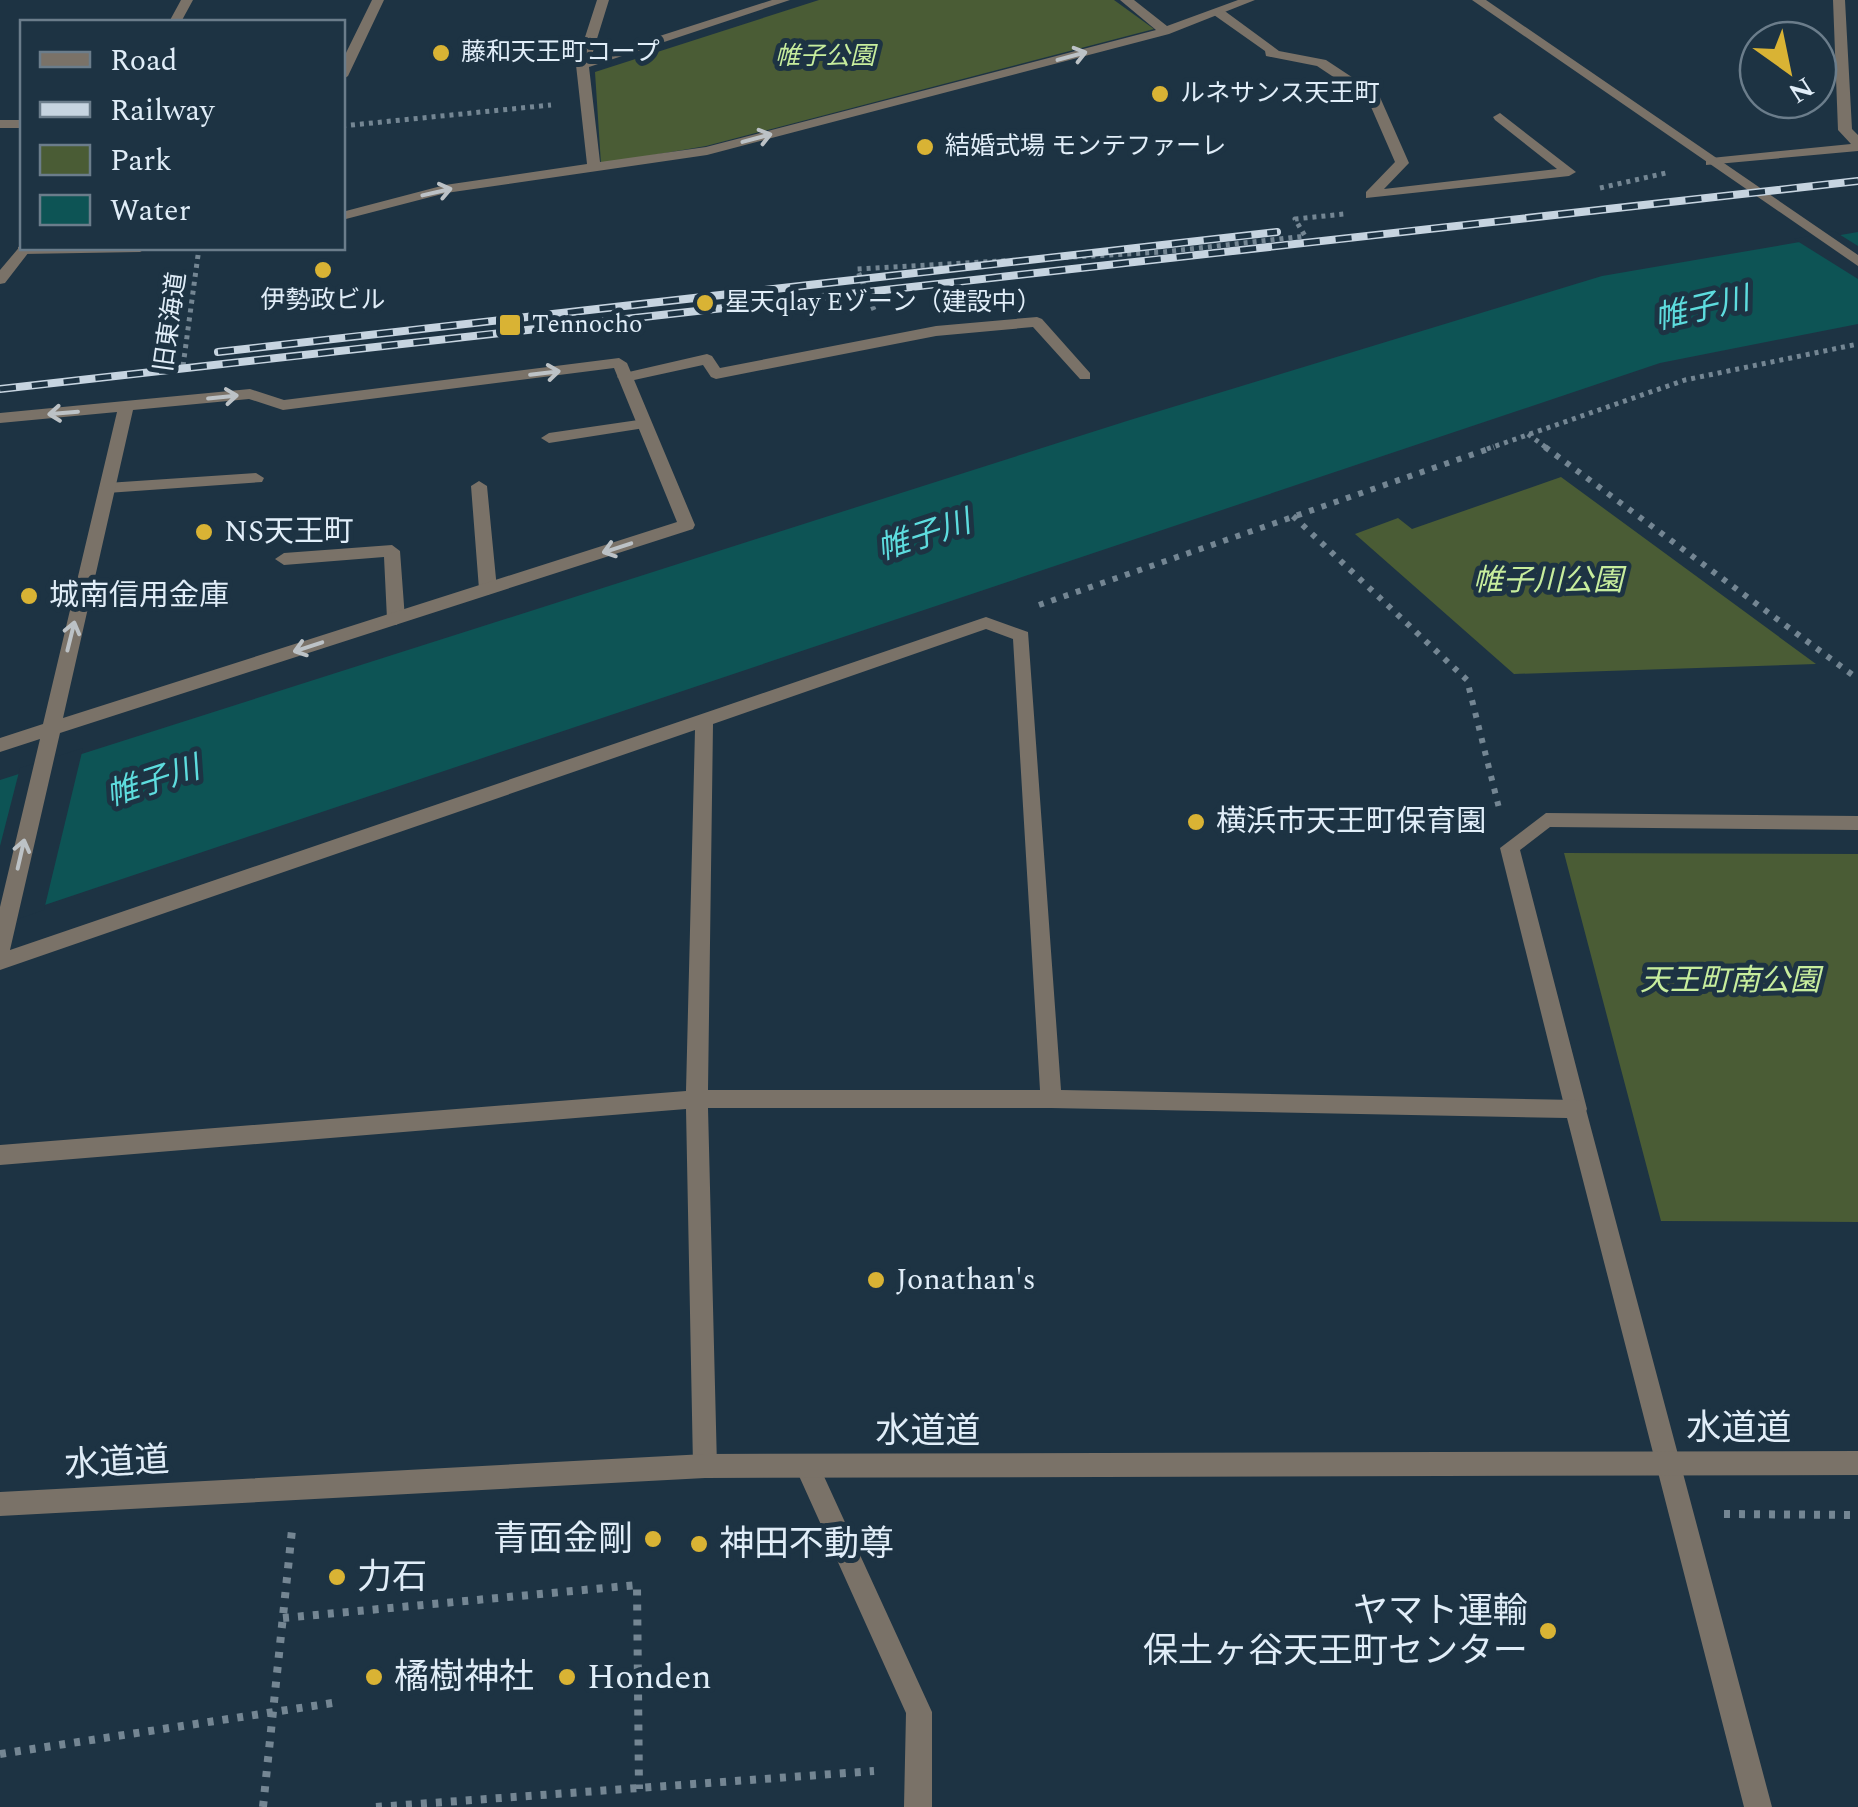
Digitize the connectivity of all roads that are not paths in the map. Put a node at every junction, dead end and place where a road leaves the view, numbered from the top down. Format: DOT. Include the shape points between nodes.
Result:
graph roads {
  1 [pos="378,0"];
  2 [pos="603,0"];
  3 [pos="784,0"];
  4 [pos="1126,0"];
  5 [pos="1478,0"];
  6 [pos="1838,0"];
  7 [pos="1245,1"];
  8 [pos="1218,12"];
  9 [pos="1165,31"];
  10 [pos="582,65"];
  11 [pos="345,70"];
  12 [pos="1500,117"];
  13 [pos="1858,145"];
  14 [pos="1710,162"];
  15 [pos="594,168"];
  16 [pos="345,215"];
  17 [pos="23,250"];
  18 [pos="1858,262"];
  19 [pos="0,280"];
  20 [pos="1085,376"];
  21 [pos="625,377"];
  22 [pos="126,407"];
  23 [pos="0,418"];
  24 [pos="645,424"];
  25 [pos="549,438"];
  26 [pos="256,478"];
  27 [pos="479,486"];
  28 [pos="107,488"];
  29 [pos="284,559"];
  30 [pos="488,589"];
  31 [pos="396,619"];
  32 [pos="704,720"];
  33 [pos="48,731"];
  34 [pos="0,745"];
  35 [pos="1858,823"];
  36 [pos="0,950"];
  37 [pos="0,962"];
  38 [pos="1050,1099"];
  39 [pos="698,1100"];
  40 [pos="1576,1109"];
  41 [pos="0,1155"];
  42 [pos="1666,1462"];
  43 [pos="1858,1463"];
  44 [pos="705,1466"];
  45 [pos="807,1467"];
  46 [pos="0,1504"];
  47 [pos="918,1807"];
  48 [pos="1758,1807"];
  1 -- 11 [label="street"];
  2 -- 10 [label="street"];
  3 -- 10 [label="street"];
  4 -- 9 [label="street"];
  5 -- 14 [label="street"];
  6 -- 13 [label="street" via="1845,130"];
  7 -- 8 [label="street"];
  8 -- 9 [label="street"];
  8 -- 12 [label="street" via="1270,53 1321,63 1374,98 1402,164 1371,195 1568,172"];
  15 -- 9 [label="street, one-way" via="708,151"];
  10 -- 15 [label="street"];
  13 -- 14 [label="street"];
  14 -- 18 [label="street"];
  16 -- 15 [label="street, one-way" via="445,189"];
  17 -- 19 [label="street"];
  20 -- 21 [label="street" via="1037,322 936,331 716,374 707,359"];
  22 -- 21 [label="street, one-way" via="250,394 283,405 620,364"];
  21 -- 24 [label="street"];
  22 -- 23 [label="street, one-way"];
  22 -- 28 [label="street"];
  24 -- 25 [label="street"];
  24 -- 30 [label="street, one-way" via="688,525"];
  26 -- 28 [label="street"];
  27 -- 30 [label="street"];
  33 -- 28 [label="street, one-way"];
  29 -- 31 [label="street" via="392,551"];
  30 -- 31 [label="street"];
  31 -- 33 [label="street, one-way"];
  32 -- 37 [label="street"];
  32 -- 38 [label="street" via="986,623 1022,636"];
  32 -- 39 [label="street"];
  33 -- 34 [label="street"];
  36 -- 33 [label="street, one-way"];
  35 -- 40 [label="street" via="1546,820 1510,848"];
  38 -- 39 [label="street"];
  38 -- 40 [label="street"];
  39 -- 41 [label="street"];
  39 -- 44 [label="street"];
  40 -- 42 [label="street"];
  42 -- 43 [label="street, 水道道"];
  42 -- 45 [label="street, 水道道"];
  42 -- 48 [label="street"];
  44 -- 45 [label="street, 水道道"];
  44 -- 46 [label="street, 水道道"];
  45 -- 47 [label="street" via="920,1712"];
}
